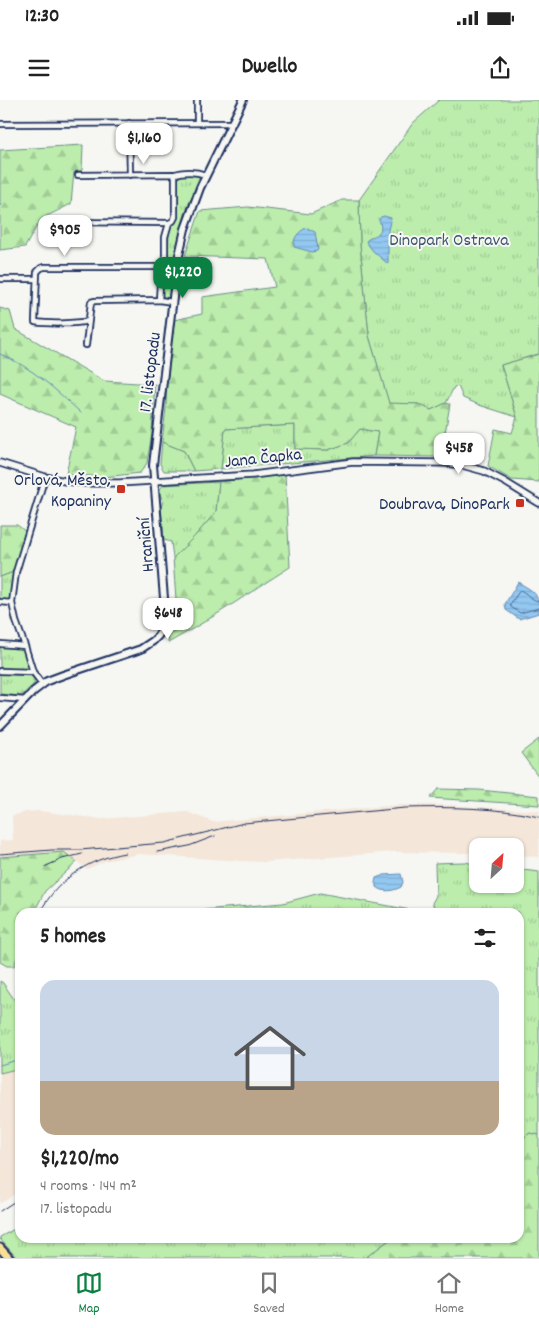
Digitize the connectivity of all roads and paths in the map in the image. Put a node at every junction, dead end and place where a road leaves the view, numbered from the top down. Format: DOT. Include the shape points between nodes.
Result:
graph roads {
  1 [pos="197,100"];
  2 [pos="243,100"];
  3 [pos="129,123"];
  4 [pos="197,123"];
  5 [pos="233,123"];
  6 [pos="0,124"];
  7 [pos="176,174"];
  8 [pos="78,175"];
  9 [pos="130,175"];
  10 [pos="206,175"];
  11 [pos="62,222"];
  12 [pos="169,223"];
  13 [pos="161,267"];
  14 [pos="0,279"];
  15 [pos="36,279"];
  16 [pos="159,300"];
  17 [pos="172,302"];
  18 [pos="88,321"];
  19 [pos="86,345"];
  20 [pos="0,463"];
  21 [pos="45,477"];
  22 [pos="153,481"];
  23 [pos="539,503"];
  24 [pos="0,602"];
  25 [pos="12,603"];
  26 [pos="0,644"];
  27 [pos="25,646"];
  28 [pos="0,671"];
  29 [pos="33,672"];
  30 [pos="42,684"];
  31 [pos="0,698"];
  32 [pos="25,700"];
  33 [pos="0,726"];
  34 [pos="0,1248"];
  35 [pos="9,1258"];
  1 -- 4 [label="street"];
  2 -- 5 [label="main road, 17. listopadu"];
  3 -- 4 [label="street"];
  3 -- 6 [label="street"];
  3 -- 9 [label="street"];
  4 -- 5 [label="street"];
  5 -- 10 [label="main road, 17. listopadu"];
  7 -- 9 [label="street"];
  7 -- 10 [label="street" via="198,172"];
  7 -- 12 [label="street" via="175,217"];
  8 -- 9 [label="street"];
  10 -- 17 [label="main road, 17. listopadu" via="185,229"];
  11 -- 12 [label="street"];
  12 -- 13 [label="street" via="165,237 165,262"];
  13 -- 15 [label="street" via="44,267 37,272"];
  13 -- 16 [label="street"];
  14 -- 15 [label="street"];
  15 -- 18 [label="street" via="35,322"];
  16 -- 17 [label="street"];
  16 -- 18 [label="street" via="91,302"];
  17 -- 22 [label="main road, 17. listopadu"];
  18 -- 19 [label="street"];
  20 -- 21 [label="street, Jana Čapka"];
  21 -- 22 [label="street, Jana Čapka" via="85,483"];
  21 -- 25 [label="street" via="16,572"];
  22 -- 23 [label="street, Jana Čapka" via="253,475 353,462 445,463 484,471"];
  22 -- 30 [label="main road, Hraniční" via="165,610 160,632 141,649"];
  24 -- 25 [label="street"];
  25 -- 27 [label="street"];
  26 -- 27 [label="street"];
  27 -- 29 [label="street"];
  28 -- 29 [label="street"];
  29 -- 30 [label="street"];
  30 -- 32 [label="main road, Hraniční"];
  31 -- 32 [label="street"];
  32 -- 33 [label="main road, Hraniční"];
  34 -- 35 [label="main road"];
}
